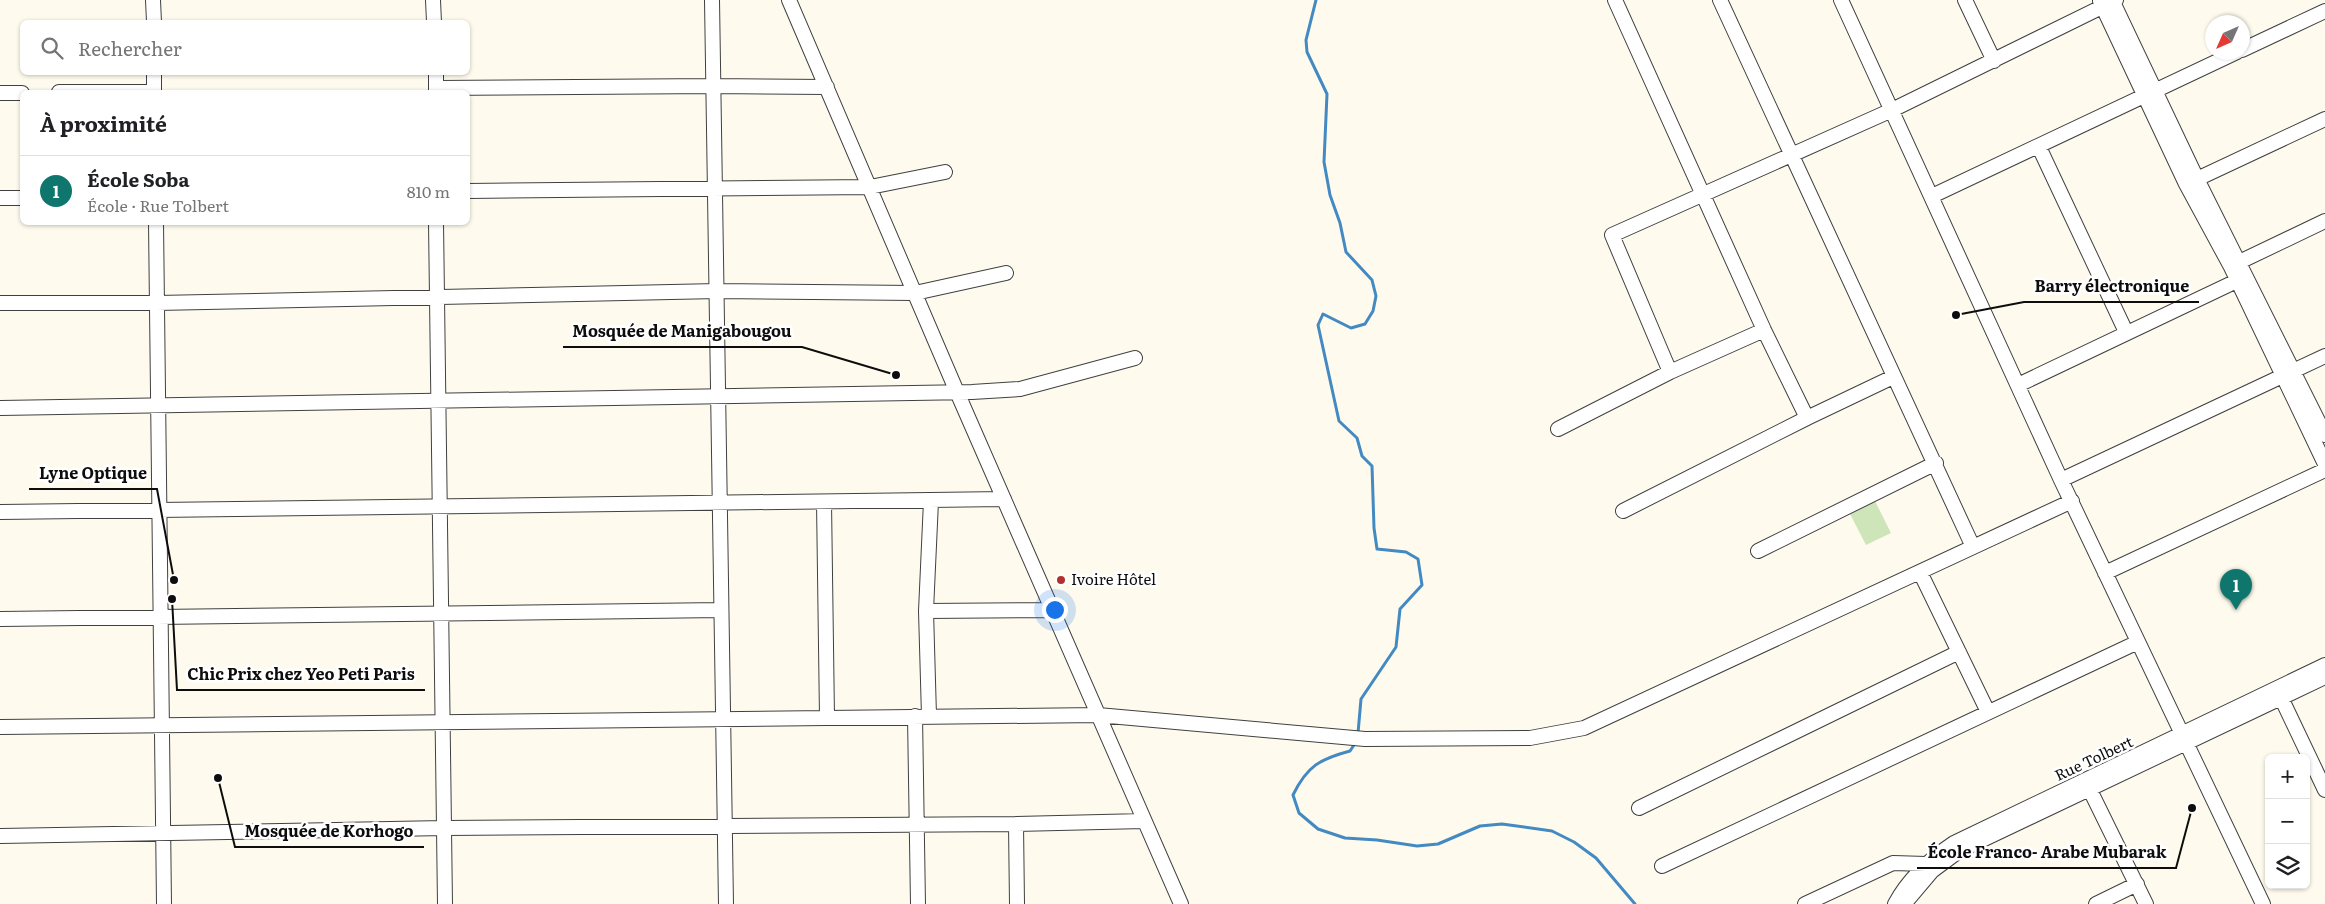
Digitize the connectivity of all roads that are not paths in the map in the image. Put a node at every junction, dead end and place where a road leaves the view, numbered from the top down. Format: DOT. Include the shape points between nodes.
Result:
graph roads {
  1 [pos="153,0"];
  2 [pos="433,0"];
  3 [pos="712,0"];
  4 [pos="790,0"];
  5 [pos="1615,0"];
  6 [pos="1720,0"];
  7 [pos="1841,0"];
  8 [pos="1965,0"];
  9 [pos="2109,2"];
  10 [pos="2325,11"];
  11 [pos="154,20"];
  12 [pos="434,20"];
  13 [pos="2250,46"];
  14 [pos="2221,60"];
  15 [pos="1994,61"];
  16 [pos="154,75"];
  17 [pos="436,75"];
  18 [pos="713,86"];
  19 [pos="827,87"];
  20 [pos="154,90"];
  21 [pos="436,90"];
  22 [pos="0,93"];
  23 [pos="20,93"];
  24 [pos="2150,95"];
  25 [pos="1892,110"];
  26 [pos="2325,119"];
  27 [pos="2039,147"];
  28 [pos="1791,155"];
  29 [pos="945,172"];
  30 [pos="2197,179"];
  31 [pos="870,187"];
  32 [pos="714,189"];
  33 [pos="470,191"];
  34 [pos="1704,195"];
  35 [pos="1932,196"];
  36 [pos="0,198"];
  37 [pos="20,198"];
  38 [pos="2325,221"];
  39 [pos="156,225"];
  40 [pos="436,225"];
  41 [pos="2235,264"];
  42 [pos="1006,273"];
  43 [pos="2242,278"];
  44 [pos="718,291"];
  45 [pos="915,293"];
  46 [pos="437,296"];
  47 [pos="0,303"];
  48 [pos="157,303"];
  49 [pos="1764,330"];
  50 [pos="2126,332"];
  51 [pos="2325,356"];
  52 [pos="1135,358"];
  53 [pos="1670,372"];
  54 [pos="2288,375"];
  55 [pos="1893,377"];
  56 [pos="2018,385"];
  57 [pos="957,392"];
  58 [pos="718,396"];
  59 [pos="438,400"];
  60 [pos="158,405"];
  61 [pos="0,408"];
  62 [pos="1807,418"];
  63 [pos="1558,429"];
  64 [pos="2325,434"];
  65 [pos="1936,463"];
  66 [pos="2325,464"];
  67 [pos="2325,470"];
  68 [pos="2061,480"];
  69 [pos="1004,499"];
  70 [pos="931,501"];
  71 [pos="2072,501"];
  72 [pos="824,502"];
  73 [pos="720,503"];
  74 [pos="439,507"];
  75 [pos="160,510"];
  76 [pos="1623,511"];
  77 [pos="0,512"];
  78 [pos="1973,547"];
  79 [pos="1758,551"];
  80 [pos="1920,572"];
  81 [pos="2105,573"];
  82 [pos="721,610"];
  83 [pos="1052,610"];
  84 [pos="926,611"];
  85 [pos="440,614"];
  86 [pos="161,617"];
  87 [pos="0,619"];
  88 [pos="2138,642"];
  89 [pos="1959,652"];
  90 [pos="2325,665"];
  91 [pos="2325,677"];
  92 [pos="2279,692"];
  93 [pos="1988,712"];
  94 [pos="1098,714"];
  95 [pos="922,716"];
  96 [pos="827,717"];
  97 [pos="722,718"];
  98 [pos="444,722"];
  99 [pos="162,726"];
  100 [pos="0,727"];
  101 [pos="2184,739"];
  102 [pos="2090,790"];
  103 [pos="2325,790"];
  104 [pos="1639,808"];
  105 [pos="1144,821"];
  106 [pos="1016,824"];
  107 [pos="917,825"];
  108 [pos="724,826"];
  109 [pos="445,828"];
  110 [pos="164,834"];
  111 [pos="0,836"];
  112 [pos="1926,864"];
  113 [pos="1662,866"];
  114 [pos="2137,884"];
  115 [pos="164,904"];
  116 [pos="445,904"];
  117 [pos="726,904"];
  118 [pos="918,904"];
  119 [pos="1018,904"];
  120 [pos="1181,904"];
  121 [pos="1805,904"];
  122 [pos="1895,904"];
  123 [pos="1904,904"];
  124 [pos="2096,904"];
  125 [pos="2146,904"];
  126 [pos="2263,904"];
  1 -- 11 [label="street"];
  2 -- 12 [label="street"];
  3 -- 18 [label="street"];
  4 -- 19 [label="street"];
  5 -- 34 [label="street"];
  6 -- 28 [label="street"];
  7 -- 25 [label="street"];
  8 -- 15 [label="street"];
  9 -- 15 [label="street"];
  9 -- 24 [label="street"];
  10 -- 13 [label="street"];
  14 -- 24 [label="street"];
  15 -- 25 [label="street"];
  16 -- 20 [label="street"];
  17 -- 21 [label="street"];
  18 -- 19 [label="street"];
  18 -- 21 [label="street"];
  18 -- 32 [label="street"];
  19 -- 31 [label="street"];
  22 -- 23 [label="street"];
  24 -- 27 [label="street"];
  24 -- 30 [label="street"];
  24 -- 41 [label="street" via="2186,184"];
  25 -- 28 [label="street"];
  25 -- 35 [label="street"];
  26 -- 30 [label="street"];
  27 -- 35 [label="street"];
  27 -- 50 [label="street"];
  28 -- 34 [label="street"];
  28 -- 55 [label="street"];
  29 -- 31 [label="street"];
  30 -- 41 [label="street"];
  31 -- 32 [label="street"];
  31 -- 45 [label="street"];
  32 -- 33 [label="street"];
  32 -- 44 [label="street"];
  34 -- 49 [label="street"];
  34 -- 53 [label="street" via="1612,235"];
  35 -- 56 [label="street"];
  36 -- 37 [label="street"];
  38 -- 41 [label="street"];
  39 -- 48 [label="street"];
  40 -- 46 [label="street"];
  41 -- 43 [label="street"];
  42 -- 45 [label="street"];
  43 -- 50 [label="street"];
  43 -- 54 [label="street"];
  44 -- 45 [label="street"];
  44 -- 46 [label="street"];
  44 -- 58 [label="street"];
  45 -- 57 [label="street"];
  46 -- 48 [label="street"];
  46 -- 59 [label="street"];
  47 -- 48 [label="street"];
  48 -- 60 [label="street"];
  49 -- 53 [label="street"];
  49 -- 62 [label="street"];
  50 -- 56 [label="street"];
  51 -- 54 [label="street"];
  52 -- 57 [label="street" via="1020,389"];
  53 -- 63 [label="street"];
  54 -- 64 [label="street"];
  54 -- 66 [label="street"];
  54 -- 68 [label="street"];
  55 -- 62 [label="street"];
  55 -- 65 [label="street"];
  56 -- 68 [label="street"];
  57 -- 58 [label="street"];
  57 -- 69 [label="street"];
  58 -- 59 [label="street"];
  58 -- 73 [label="street"];
  59 -- 60 [label="street"];
  59 -- 74 [label="street"];
  60 -- 61 [label="street"];
  60 -- 75 [label="street"];
  62 -- 76 [label="street"];
  65 -- 78 [label="street"];
  65 -- 79 [label="street"];
  67 -- 81 [label="street"];
  68 -- 71 [label="street"];
  69 -- 70 [label="street"];
  69 -- 83 [label="street"];
  70 -- 72 [label="street"];
  70 -- 84 [label="street"];
  71 -- 78 [label="street"];
  71 -- 81 [label="street"];
  72 -- 73 [label="street"];
  72 -- 96 [label="street"];
  73 -- 74 [label="street"];
  73 -- 82 [label="street"];
  74 -- 75 [label="street"];
  74 -- 85 [label="street"];
  75 -- 77 [label="street"];
  75 -- 86 [label="street"];
  78 -- 80 [label="street"];
  80 -- 89 [label="street"];
  80 -- 94 [label="street" via="1584,728 1530,738 1365,740"];
  81 -- 88 [label="street"];
  82 -- 85 [label="street"];
  82 -- 97 [label="street"];
  83 -- 84 [label="street"];
  83 -- 94 [label="street"];
  84 -- 95 [label="street"];
  85 -- 86 [label="street"];
  85 -- 98 [label="street"];
  86 -- 87 [label="street"];
  86 -- 99 [label="street"];
  88 -- 93 [label="street"];
  88 -- 101 [label="street"];
  89 -- 93 [label="street"];
  89 -- 104 [label="street"];
  90 -- 92 [label="street, Rue Tolbert"];
  91 -- 92 [label="street, Rue Tolbert"];
  92 -- 101 [label="street, Rue Tolbert"];
  92 -- 103 [label="street"];
  93 -- 113 [label="street"];
  94 -- 95 [label="street"];
  94 -- 105 [label="street"];
  95 -- 96 [label="street"];
  95 -- 107 [label="street"];
  96 -- 97 [label="street"];
  97 -- 98 [label="street"];
  97 -- 108 [label="street"];
  98 -- 99 [label="street"];
  98 -- 109 [label="street"];
  99 -- 100 [label="street"];
  99 -- 110 [label="street"];
  101 -- 102 [label="street, Rue Tolbert"];
  101 -- 112 [label="street, Rue Tolbert" via="1954,843"];
  101 -- 126 [label="street"];
  102 -- 114 [label="street"];
  102 -- 123 [label="street, Rue Tolbert" via="1960,851 1932,871"];
  105 -- 106 [label="street"];
  105 -- 120 [label="street"];
  106 -- 107 [label="street"];
  106 -- 119 [label="street"];
  107 -- 108 [label="street"];
  107 -- 118 [label="street"];
  108 -- 109 [label="street"];
  108 -- 117 [label="street"];
  109 -- 110 [label="street"];
  109 -- 116 [label="street"];
  110 -- 111 [label="street"];
  110 -- 115 [label="street"];
  112 -- 121 [label="street" via="1893,863"];
  112 -- 122 [label="street, Rue Tolbert"];
  114 -- 124 [label="street"];
  114 -- 125 [label="street"];
}
